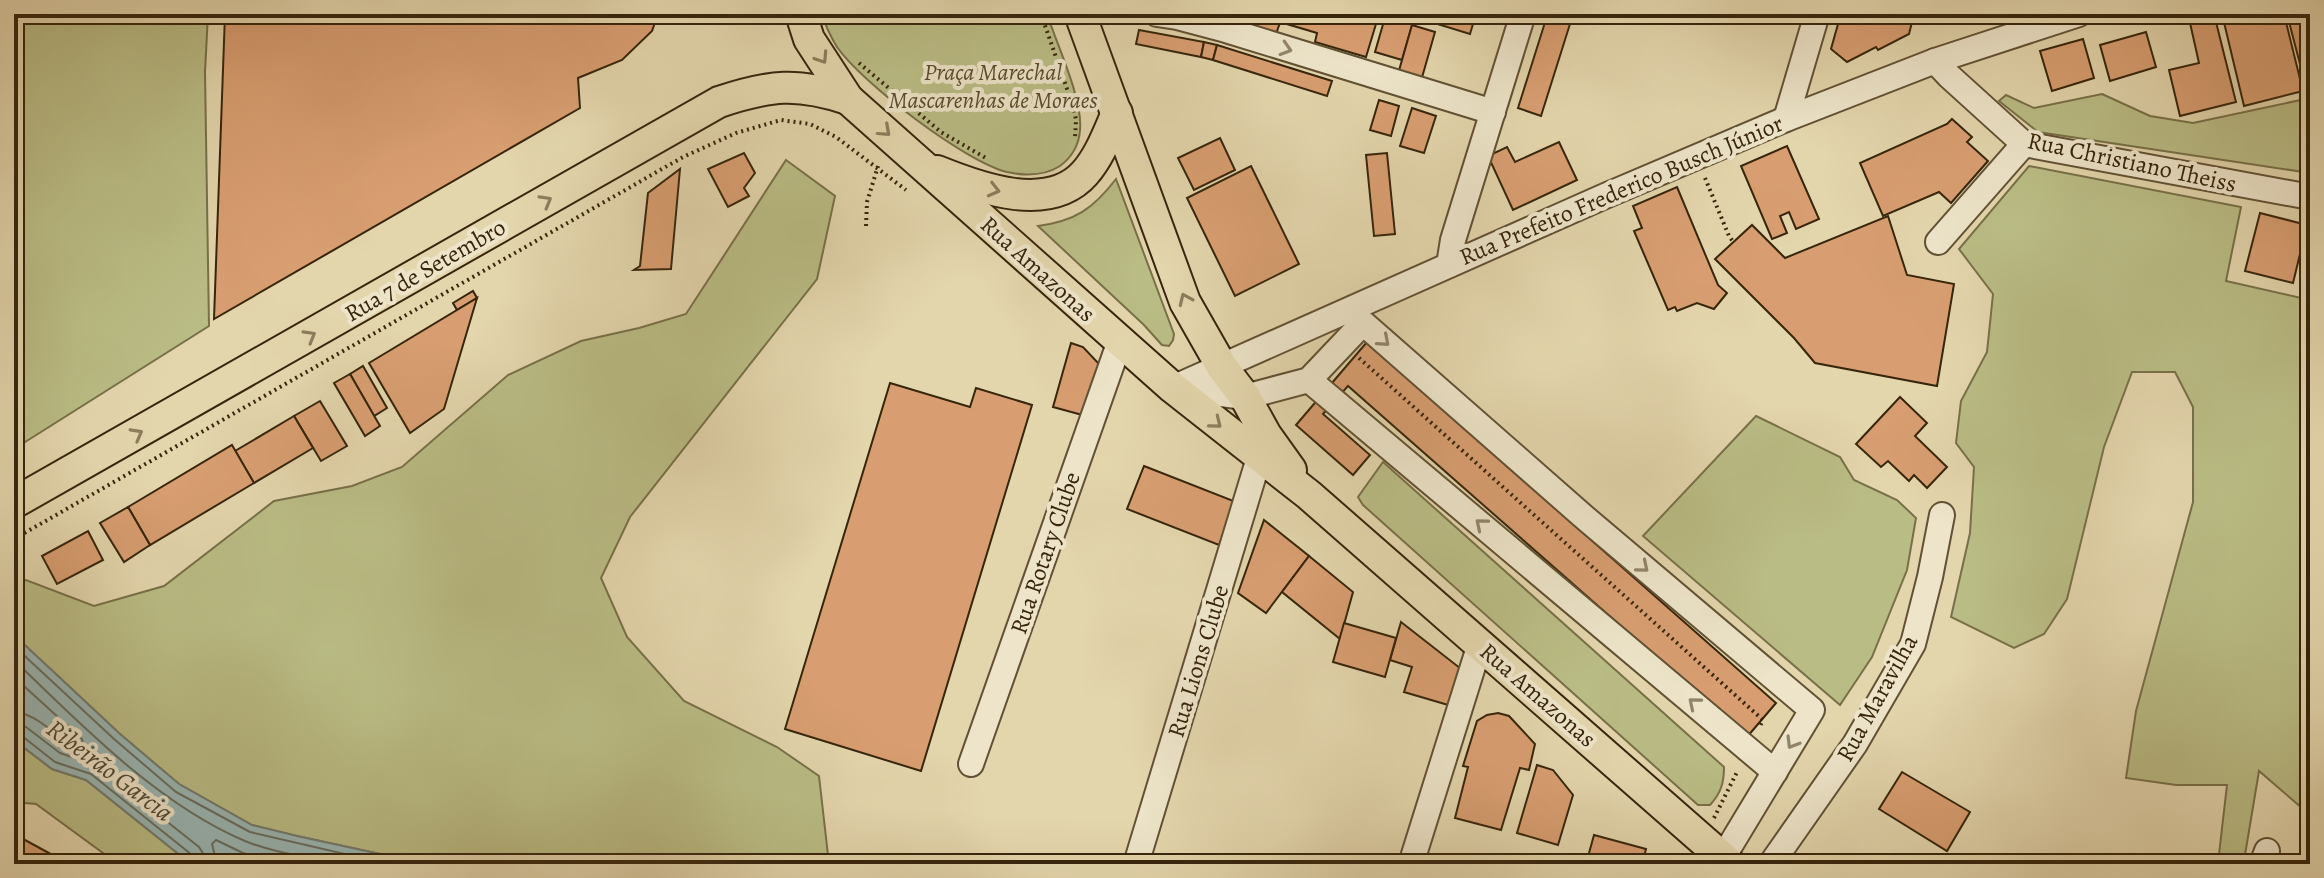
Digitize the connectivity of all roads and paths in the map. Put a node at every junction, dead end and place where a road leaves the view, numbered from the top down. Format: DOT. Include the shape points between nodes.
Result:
graph roads {
  1 [pos="801,14"];
  2 [pos="1041,14"];
  3 [pos="1157,14"];
  4 [pos="1523,14"];
  5 [pos="1817,14"];
  6 [pos="2067,15"];
  7 [pos="1088,16"];
  8 [pos="852,55"];
  9 [pos="1935,61"];
  10 [pos="848,99"];
  11 [pos="1493,112"];
  12 [pos="1117,113"];
  13 [pos="1786,119"];
  14 [pos="1074,141"];
  15 [pos="2024,144"];
  16 [pos="1696,157"];
  17 [pos="992,161"];
  18 [pos="921,164"];
  19 [pos="878,166"];
  20 [pos="913,195"];
  21 [pos="2310,197"];
  22 [pos="866,226"];
  23 [pos="1938,242"];
  24 [pos="1734,243"];
  25 [pos="1449,265"];
  26 [pos="1120,341"];
  27 [pos="1359,358"];
  28 [pos="1222,367"];
  29 [pos="1309,380"];
  30 [pos="1173,388"];
  31 [pos="1245,397"];
  32 [pos="1259,458"];
  33 [pos="1309,495"];
  34 [pos="14,503"];
  35 [pos="1942,515"];
  36 [pos="14,539"];
  37 [pos="1480,644"];
  38 [pos="1749,749"];
  39 [pos="971,764"];
  40 [pos="1775,772"];
  41 [pos="1711,824"];
  42 [pos="1724,862"];
  43 [pos="1136,864"];
  44 [pos="1411,864"];
  45 [pos="1771,864"];
  1 -- 10 [label="main road, Rua Amazonas, one-way" via="809,39"];
  2 -- 14 [label="path" via="1074,109"];
  3 -- 11 [label="street, one-way"];
  4 -- 11 [label="street"];
  5 -- 13 [label="street"];
  6 -- 9 [label="street, Rua Prefeito Frederico Busch Júnior"];
  7 -- 12 [label="main road, Rua Amazonas"];
  8 -- 17 [label="path" via="941,132"];
  9 -- 13 [label="street, Rua Prefeito Frederico Busch Júnior"];
  9 -- 15 [label="street, Rua Christiano Theiss"];
  10 -- 18 [label="main road, Rua Amazonas, one-way"];
  34 -- 10 [label="main road, Rua 7 de Setembro, one-way" via="719,102 778,86 822,90"];
  11 -- 25 [label="street"];
  18 -- 12 [label="main road, one-way" via="1006,193 1061,190 1086,172"];
  28 -- 12 [label="main road, Rua Amazonas, one-way" via="1185,302"];
  13 -- 16 [label="street, Rua Prefeito Frederico Busch Júnior"];
  15 -- 21 [label="street, Rua Christiano Theiss"];
  15 -- 23 [label="street"];
  16 -- 24 [label="path"];
  16 -- 25 [label="street, Rua Prefeito Frederico Busch Júnior"];
  18 -- 26 [label="main road, Rua Amazonas"];
  19 -- 20 [label="path"];
  19 -- 22 [label="path"];
  19 -- 36 [label="path" via="810,124 781,120 736,133 683,157"];
  25 -- 28 [label="street, Rua Prefeito Frederico Busch Júnior"];
  26 -- 30 [label="main road, Rua Amazonas"];
  26 -- 39 [label="street, Rua Rotary Clube"];
  27 -- 38 [label="path" via="1763,720"];
  28 -- 30 [label="street, Rua Prefeito Frederico Busch Júnior"];
  28 -- 31 [label="main road, Rua Amazonas"];
  29 -- 31 [label="street"];
  38 -- 29 [label="street, one-way"];
  29 -- 40 [label="street, one-way" via="1363,323 1812,710"];
  30 -- 31 [label="street"];
  30 -- 32 [label="main road, Rua Amazonas, one-way"];
  31 -- 33 [label="main road, Rua Amazonas"];
  32 -- 33 [label="main road, Rua Amazonas"];
  32 -- 43 [label="street, Rua Lions Clube"];
  33 -- 37 [label="main road, Rua Amazonas"];
  35 -- 45 [label="street, Rua Maravilha" via="1913,644 1855,744"];
  37 -- 42 [label="main road, Rua Amazonas"];
  37 -- 44 [label="street"];
  38 -- 40 [label="street"];
  38 -- 41 [label="path"];
  40 -- 42 [label="street"];
}
